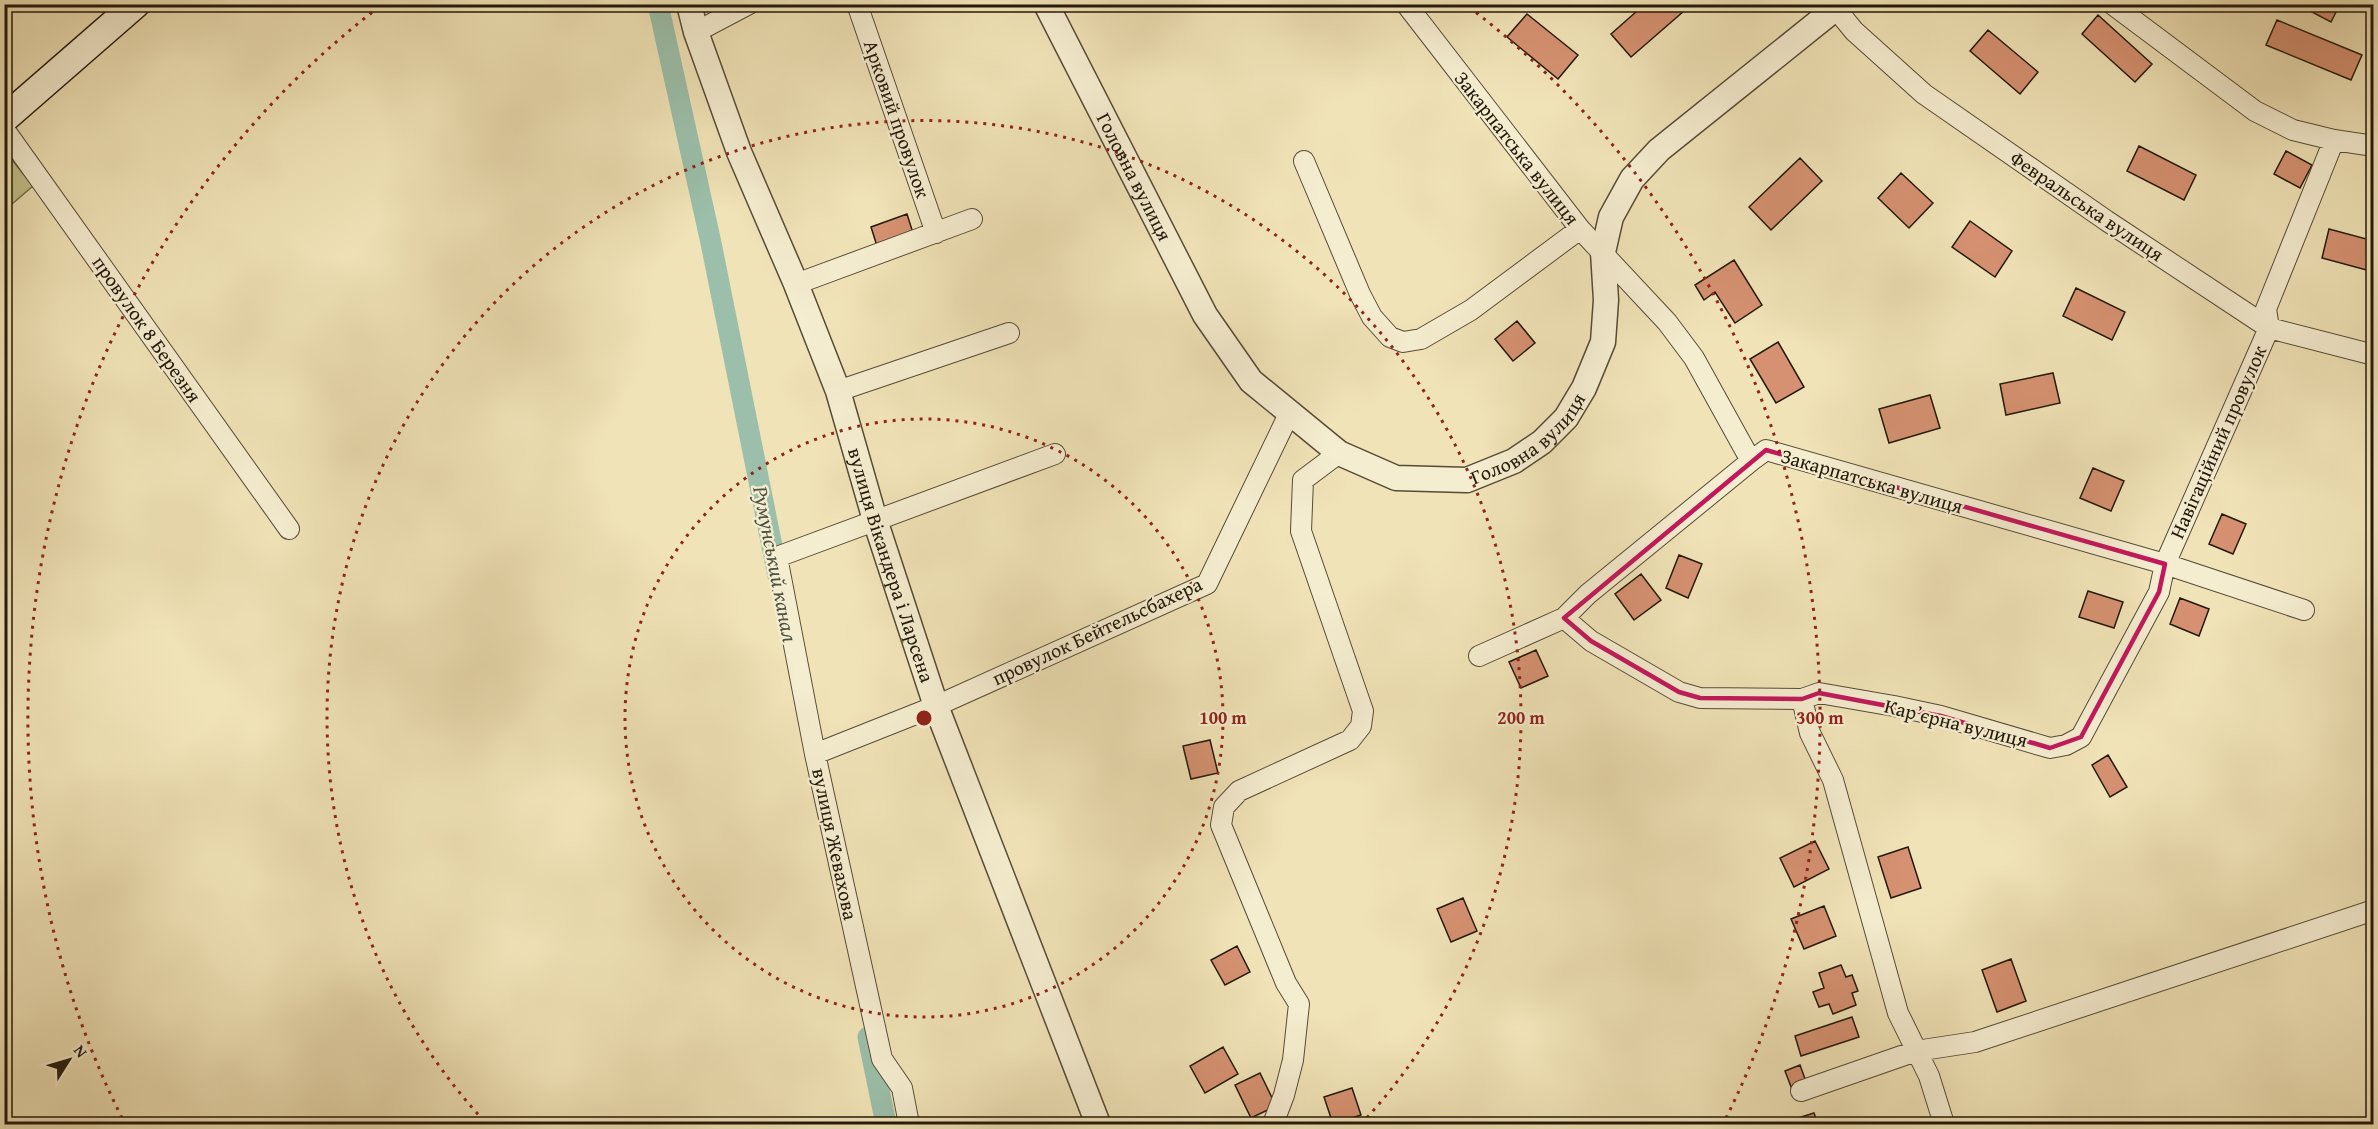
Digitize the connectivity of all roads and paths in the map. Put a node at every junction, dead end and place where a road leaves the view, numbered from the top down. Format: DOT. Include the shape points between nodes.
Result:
graph roads {
  1 [pos="136,4"];
  2 [pos="689,4"];
  3 [pos="749,4"];
  4 [pos="857,4"];
  5 [pos="1046,4"];
  6 [pos="1406,4"];
  7 [pos="2112,4"];
  8 [pos="1836,6"];
  9 [pos="696,32"];
  10 [pos="4,119"];
  11 [pos="4,129"];
  12 [pos="2334,140"];
  13 [pos="2373,146"];
  14 [pos="1304,161"];
  15 [pos="972,219"];
  16 [pos="1580,229"];
  17 [pos="936,233"];
  18 [pos="1603,252"];
  19 [pos="796,284"];
  20 [pos="2269,328"];
  21 [pos="1009,333"];
  22 [pos="2373,355"];
  23 [pos="838,391"];
  24 [pos="1289,414"];
  25 [pos="1340,453"];
  26 [pos="1055,454"];
  27 [pos="1751,461"];
  28 [pos="875,520"];
  29 [pos="289,529"];
  30 [pos="2165,564"];
  31 [pos="2304,610"];
  32 [pos="1564,618"];
  33 [pos="1479,656"];
  34 [pos="1802,699"];
  35 [pos="936,706"];
  36 [pos="2081,737"];
  37 [pos="816,754"];
  38 [pos="2373,910"];
  39 [pos="1916,1051"];
  40 [pos="1801,1091"];
  41 [pos="909,1125"];
  42 [pos="1098,1125"];
  43 [pos="1273,1125"];
  44 [pos="1944,1125"];
  1 -- 10 [label="main road"];
  2 -- 9 [label="street, вулиця Вікандера і Ларсена"];
  3 -- 9 [label="street"];
  4 -- 17 [label="street, Арковий провулок"];
  5 -- 24 [label="street, Головна вулиця" via="1205,315 1251,381"];
  6 -- 16 [label="street, Закарпатська вулиця"];
  7 -- 12 [label="street" via="2255,111 2293,130"];
  8 -- 18 [label="street, Головна вулиця" via="1659,150 1632,179 1611,217"];
  8 -- 20 [label="street, Февральська вулиця" via="1854,31 1924,94"];
  9 -- 19 [label="street, вулиця Вікандера і Ларсена" via="739,152"];
  11 -- 29 [label="street, провулок 8 Березня"];
  12 -- 13 [label="street"];
  12 -- 20 [label="street, Навігаційний провулок" via="2266,309"];
  14 -- 16 [label="street" via="1372,317 1390,337 1403,342 1421,339 1471,310"];
  15 -- 17 [label="street"];
  16 -- 18 [label="street, Закарпатська вулиця"];
  17 -- 19 [label="street"];
  18 -- 25 [label="street, Головна вулиця" via="1603,342 1584,388 1566,418 1542,441 1514,461 1467,480 1396,478"];
  18 -- 27 [label="street, Закарпатська вулиця" via="1694,358"];
  19 -- 23 [label="street, вулиця Вікандера і Ларсена"];
  20 -- 22 [label="street, Февральська вулиця"];
  20 -- 30 [label="street, Навігаційний провулок"];
  21 -- 23 [label="street"];
  23 -- 28 [label="street, вулиця Вікандера і Ларсена"];
  24 -- 25 [label="street, Головна вулиця"];
  24 -- 35 [label="street, провулок Бейтельсбахера" via="1207,584"];
  25 -- 43 [label="street" via="1303,480 1301,531 1363,711 1361,726 1350,740 1239,791 1224,807 1221,825 1286,983 1299,1004 1293,1060"];
  26 -- 28 [label="street"];
  27 -- 30 [label="street, Закарпатська вулиця" via="1766,450"];
  27 -- 32 [label="street"];
  28 -- 35 [label="street, вулиця Вікандера і Ларсена"];
  28 -- 37 [label="street, вулиця Жевахова" via="777,557"];
  30 -- 31 [label="street, Закарпатська вулиця"];
  30 -- 36 [label="street, Навігаційний провулок" via="2159,591"];
  32 -- 33 [label="street"];
  32 -- 34 [label="street, Карʼєрна вулиця" via="1591,642 1679,692 1700,698"];
  34 -- 36 [label="street, Карʼєрна вулиця" via="1819,693 1894,706 2050,748"];
  34 -- 39 [label="street" via="1810,733 1833,780 1898,1013"];
  35 -- 37 [label="street, провулок Бейтельсбахера"];
  35 -- 42 [label="street, вулиця Вікандера і Ларсена"];
  37 -- 41 [label="street, вулиця Жевахова" via="882,1059 902,1088"];
  38 -- 39 [label="street" via="1975,1042"];
  39 -- 40 [label="street"];
  39 -- 44 [label="street" via="1929,1076"];
}
